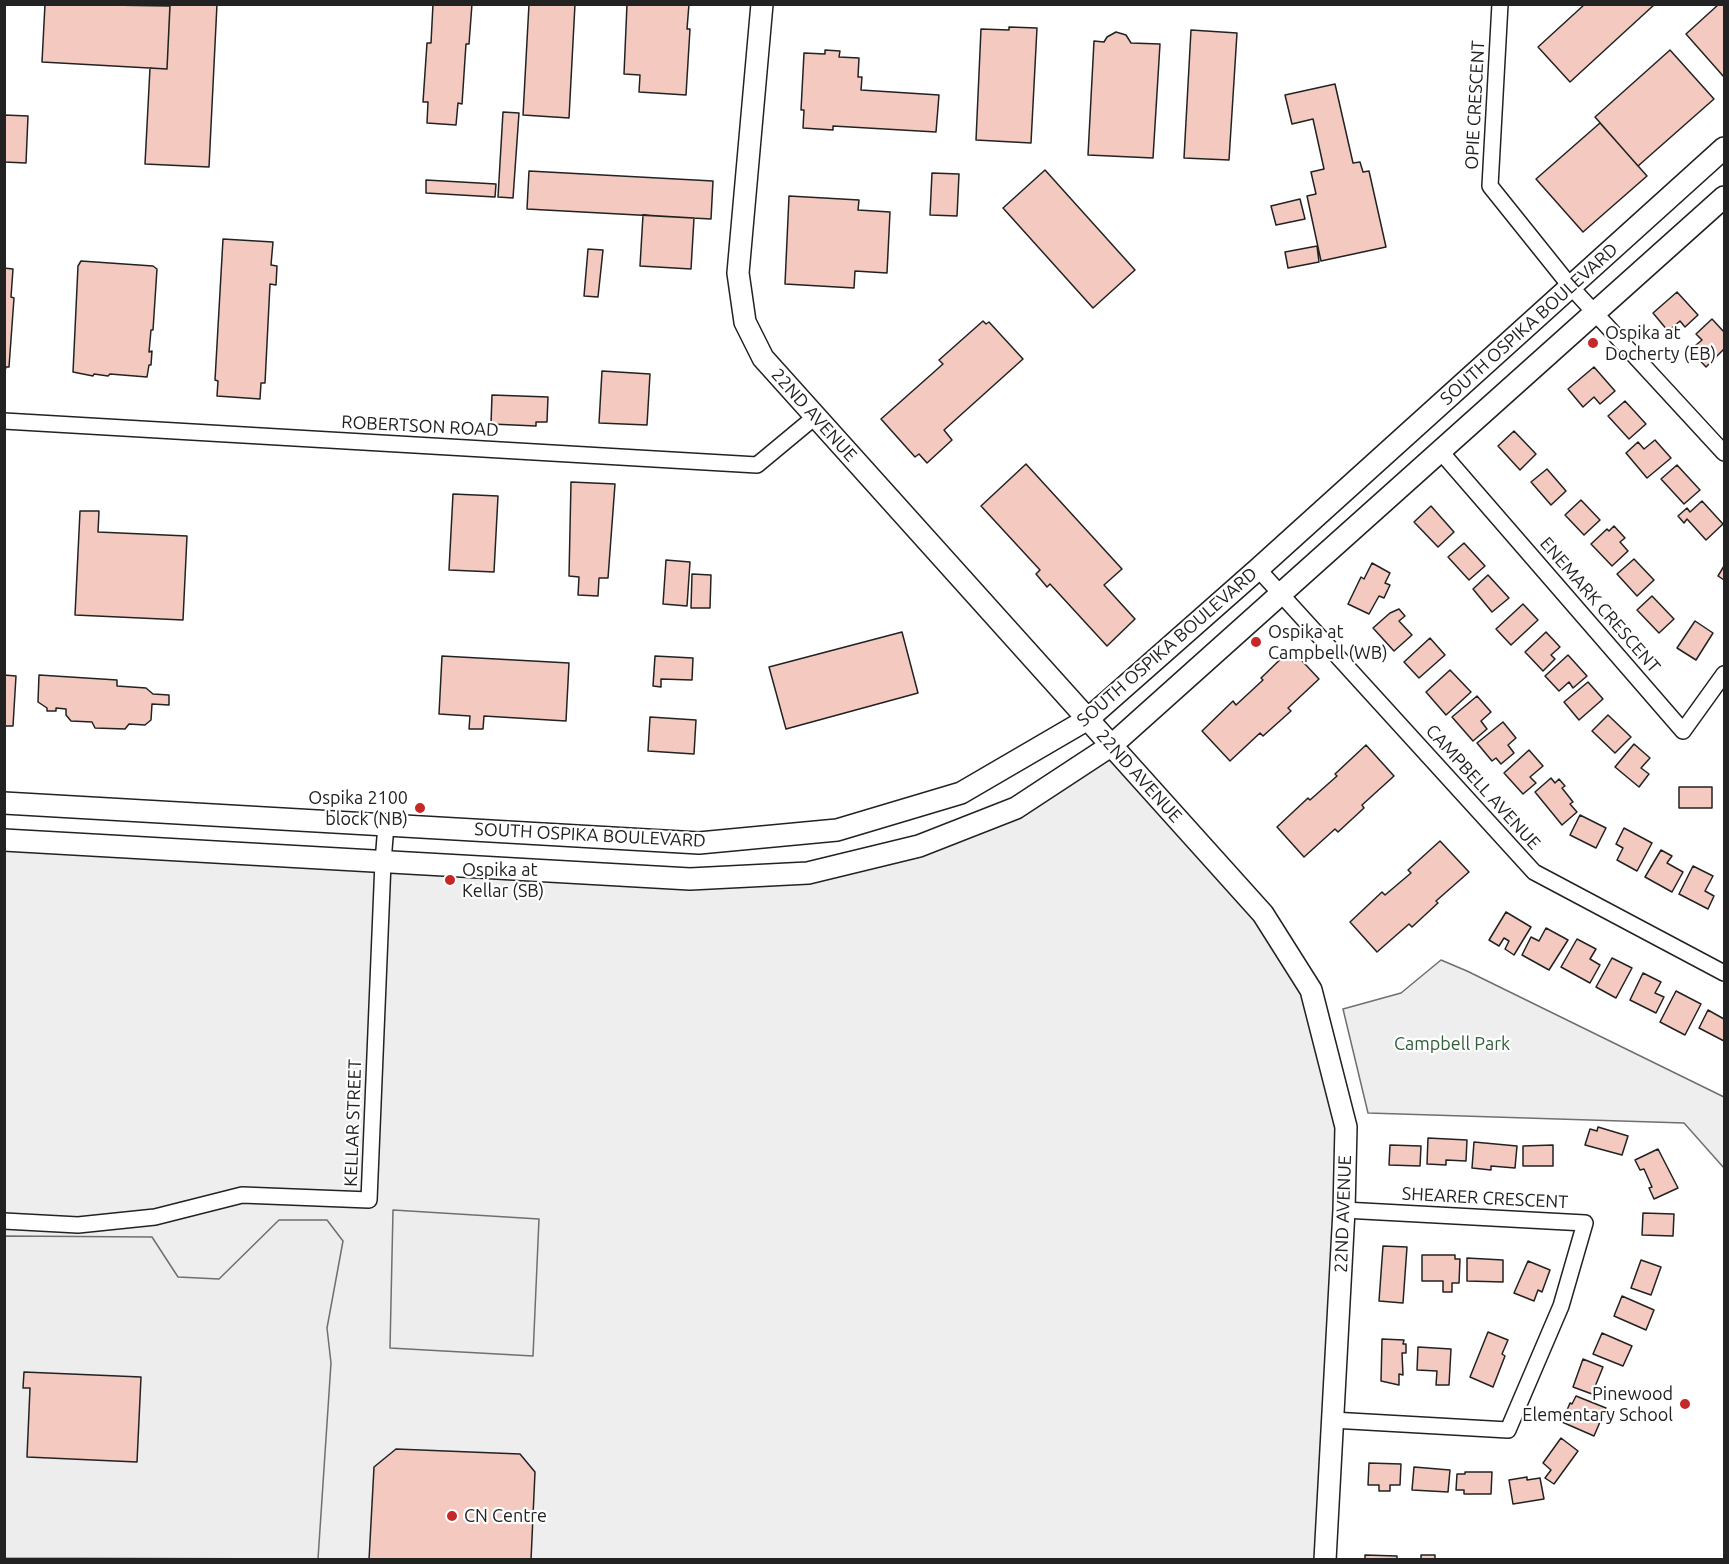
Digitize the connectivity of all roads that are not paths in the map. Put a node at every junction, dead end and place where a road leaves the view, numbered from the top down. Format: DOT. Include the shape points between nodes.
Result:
graph roads {
  1 [pos="762,4"];
  2 [pos="1500,4"];
  3 [pos="1725,148"];
  4 [pos="1725,197"];
  5 [pos="1571,287"];
  6 [pos="1596,313"];
  7 [pos="816,416"];
  8 [pos="4,421"];
  9 [pos="1441,452"];
  10 [pos="1725,453"];
  11 [pos="1258,569"];
  12 [pos="1282,595"];
  13 [pos="1725,674"];
  14 [pos="1088,719"];
  15 [pos="1112,746"];
  16 [pos="4,803"];
  17 [pos="387,825"];
  18 [pos="4,840"];
  19 [pos="383,862"];
  20 [pos="1725,973"];
  21 [pos="1344,1210"];
  22 [pos="4,1221"];
  23 [pos="1332,1420"];
  24 [pos="1325,1560"];
  1 -- 7 [label="main road, 22ND AVENUE" via="738,273 745,322 763,358"];
  2 -- 5 [label="street, OPIE CRESCENT" via="1490,186"];
  3 -- 5 [label="main road, SOUTH OSPIKA BOULEVARD"];
  4 -- 6 [label="main road, SOUTH OSPIKA BOULEVARD"];
  5 -- 6 [label="street, OPIE CRESCENT"];
  5 -- 11 [label="main road, SOUTH OSPIKA BOULEVARD"];
  6 -- 9 [label="main road, SOUTH OSPIKA BOULEVARD"];
  6 -- 10 [label="street, OPIE CRESCENT"];
  7 -- 8 [label="street, ROBERTSON ROAD" via="757,465"];
  7 -- 14 [label="main road, 22ND AVENUE"];
  9 -- 12 [label="main road, SOUTH OSPIKA BOULEVARD"];
  9 -- 13 [label="street, ENEMARK CRESCENT" via="1683,731"];
  11 -- 12 [label="street, CAMPBELL AVENUE"];
  11 -- 14 [label="main road, SOUTH OSPIKA BOULEVARD"];
  12 -- 15 [label="main road, SOUTH OSPIKA BOULEVARD"];
  12 -- 20 [label="street, CAMPBELL AVENUE" via="1534,872"];
  14 -- 15 [label="main road, 22ND AVENUE"];
  14 -- 17 [label="main road, SOUTH OSPIKA BOULEVARD" via="961,792 837,830 699,843"];
  15 -- 19 [label="main road, SOUTH OSPIKA BOULEVARD" via="1016,808 919,846 808,873 690,879"];
  15 -- 21 [label="main road, 22ND AVENUE" via="1263,914 1311,990 1346,1127"];
  16 -- 17 [label="main road, SOUTH OSPIKA BOULEVARD"];
  17 -- 19 [label="street, KELLAR STREET"];
  18 -- 19 [label="main road, SOUTH OSPIKA BOULEVARD"];
  19 -- 22 [label="street, KELLAR STREET" via="369,1200 242,1196 155,1217 78,1225"];
  21 -- 23 [label="main road, 22ND AVENUE"];
  21 -- 23 [label="street, SHEARER CRESCENT" via="1586,1223 1561,1306 1508,1430"];
  23 -- 24 [label="main road, 22ND AVENUE"];
}
